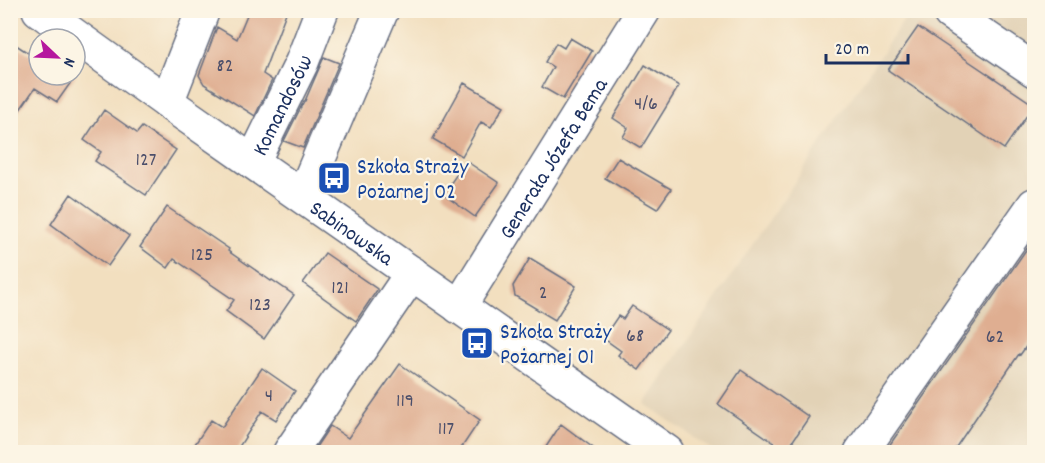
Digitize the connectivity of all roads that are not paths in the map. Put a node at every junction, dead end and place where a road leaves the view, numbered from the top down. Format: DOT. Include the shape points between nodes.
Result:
graph roads {
  1 [pos="39,10"];
  2 [pos="203,10"];
  3 [pos="322,10"];
  4 [pos="382,10"];
  5 [pos="644,10"];
  6 [pos="952,10"];
  7 [pos="1035,70"];
  8 [pos="167,102"];
  9 [pos="253,162"];
  10 [pos="303,196"];
  11 [pos="1035,205"];
  12 [pos="412,273"];
  13 [pos="459,306"];
  14 [pos="290,453"];
  15 [pos="667,453"];
  16 [pos="861,453"];
  1 -- 8 [label="street, Sabinowska"];
  2 -- 8 [label="street"];
  3 -- 9 [label="street, Komandosów" via="302,62"];
  4 -- 10 [label="street"];
  5 -- 13 [label="street, Generała Józefa Bema"];
  6 -- 7 [label="street" via="950,14"];
  8 -- 9 [label="street, Sabinowska"];
  9 -- 10 [label="street, Sabinowska"];
  10 -- 12 [label="street, Sabinowska"];
  11 -- 16 [label="street"];
  12 -- 13 [label="street, Sabinowska"];
  12 -- 14 [label="street"];
  13 -- 15 [label="street, Sabinowska"];
}
